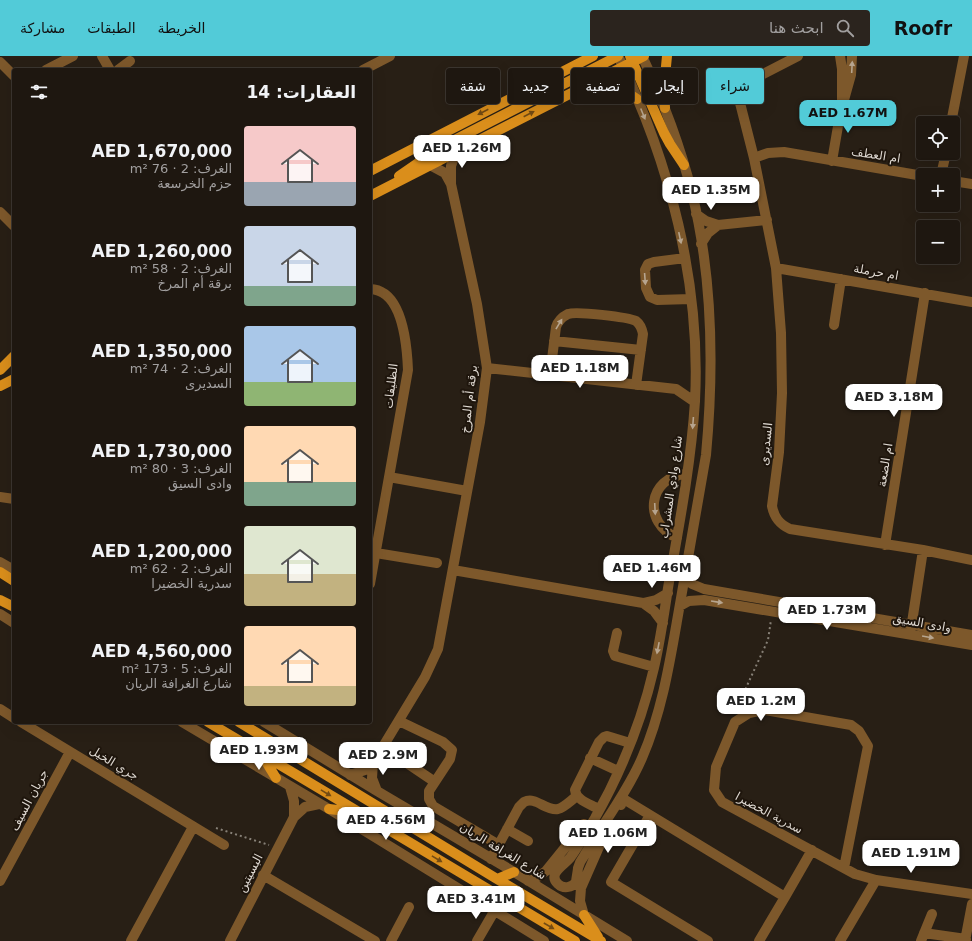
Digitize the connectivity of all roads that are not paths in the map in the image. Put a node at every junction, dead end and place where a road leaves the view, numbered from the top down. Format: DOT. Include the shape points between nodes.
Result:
graph roads {
  1 [pos="73,56"];
  2 [pos="102,56"];
  3 [pos="390,56"];
  4 [pos="593,56"];
  5 [pos="618,56"];
  6 [pos="667,56"];
  7 [pos="798,56"];
  8 [pos="840,56"];
  9 [pos="852,56"];
  10 [pos="964,56"];
  11 [pos="637,57"];
  12 [pos="584,59"];
  13 [pos="130,61"];
  14 [pos="0,62"];
  15 [pos="623,67"];
  16 [pos="50,68"];
  17 [pos="109,68"];
  18 [pos="121,68"];
  19 [pos="367,68"];
  20 [pos="12,74"];
  21 [pos="571,93"];
  22 [pos="634,97"];
  23 [pos="637,99"];
  24 [pos="842,103"];
  25 [pos="665,108"];
  26 [pos="952,116"];
  27 [pos="456,152"];
  28 [pos="754,158"];
  29 [pos="832,160"];
  30 [pos="430,165"];
  31 [pos="684,165"];
  32 [pos="372,170"];
  33 [pos="916,175"];
  34 [pos="960,182"];
  35 [pos="451,184"];
  36 [pos="972,184"];
  37 [pos="384,189"];
  38 [pos="372,195"];
  39 [pos="0,212"];
  40 [pos="696,214"];
  41 [pos="767,220"];
  42 [pos="12,224"];
  43 [pos="718,225"];
  44 [pos="701,244"];
  45 [pos="685,258"];
  46 [pos="776,268"];
  47 [pos="841,279"];
  48 [pos="372,289"];
  49 [pos="925,294"];
  50 [pos="691,299"];
  51 [pos="972,302"];
  52 [pos="834,325"];
  53 [pos="554,341"];
  54 [pos="641,350"];
  55 [pos="12,355"];
  56 [pos="12,356"];
  57 [pos="0,360"];
  58 [pos="487,368"];
  59 [pos="0,370"];
  60 [pos="550,375"];
  61 [pos="695,378"];
  62 [pos="12,380"];
  63 [pos="636,384"];
  64 [pos="0,386"];
  65 [pos="676,389"];
  66 [pos="695,402"];
  67 [pos="686,474"];
  68 [pos="389,478"];
  69 [pos="467,491"];
  70 [pos="0,497"];
  71 [pos="12,499"];
  72 [pos="677,538"];
  73 [pos="885,545"];
  74 [pos="923,550"];
  75 [pos="376,553"];
  76 [pos="972,560"];
  77 [pos="0,562"];
  78 [pos="436,563"];
  79 [pos="12,569"];
  80 [pos="453,570"];
  81 [pos="0,572"];
  82 [pos="372,574"];
  83 [pos="685,577"];
  84 [pos="12,580"];
  85 [pos="668,593"];
  86 [pos="0,600"];
  87 [pos="642,603"];
  88 [pos="12,606"];
  89 [pos="680,606"];
  90 [pos="0,614"];
  91 [pos="12,622"];
  92 [pos="663,623"];
  93 [pos="911,629"];
  94 [pos="617,633"];
  95 [pos="972,635"];
  96 [pos="972,645"];
  97 [pos="654,667"];
  98 [pos="0,709"];
  99 [pos="12,717"];
  100 [pos="399,721"];
  101 [pos="24,724"];
  102 [pos="185,724"];
  103 [pos="211,724"];
  104 [pos="242,724"];
  105 [pos="267,724"];
  106 [pos="630,744"];
  107 [pos="383,747"];
  108 [pos="70,752"];
  109 [pos="261,754"];
  110 [pos="590,758"];
  111 [pos="373,763"];
  112 [pos="618,771"];
  113 [pos="350,775"];
  114 [pos="276,778"];
  115 [pos="435,782"];
  116 [pos="614,782"];
  117 [pos="290,787"];
  118 [pos="377,791"];
  119 [pos="577,796"];
  120 [pos="622,798"];
  121 [pos="319,804"];
  122 [pos="595,807"];
  123 [pos="329,810"];
  124 [pos="358,812"];
  125 [pos="650,815"];
  126 [pos="294,817"];
  127 [pos="193,827"];
  128 [pos="507,829"];
  129 [pos="528,841"];
  130 [pos="224,845"];
  131 [pos="499,846"];
  132 [pos="812,850"];
  133 [pos="491,859"];
  134 [pos="844,868"];
  135 [pos="514,872"];
  136 [pos="263,875"];
  137 [pos="497,879"];
  138 [pos="876,880"];
  139 [pos="0,881"];
  140 [pos="528,881"];
  141 [pos="972,894"];
  142 [pos="785,897"];
  143 [pos="972,904"];
  144 [pos="409,907"];
  145 [pos="495,910"];
  146 [pos="932,914"];
  147 [pos="584,915"];
  148 [pos="923,937"];
  149 [pos="965,940"];
  150 [pos="131,941"];
  151 [pos="230,941"];
  152 [pos="375,941"];
  153 [pos="391,941"];
  154 [pos="476,941"];
  155 [pos="544,941"];
  156 [pos="575,941"];
  157 [pos="601,941"];
  158 [pos="627,941"];
  159 [pos="708,941"];
  160 [pos="759,941"];
  161 [pos="840,941"];
  1 -- 16 [label="street"];
  2 -- 17 [label="street"];
  3 -- 19 [label="street"];
  4 -- 12 [label="main road"];
  5 -- 15 [label="street, شارع وادي المشراب"];
  5 -- 37 [label="main road" via="441,147"];
  6 -- 25 [label="main road"];
  7 -- 28 [label="street, السديرى" via="748,82 740,89 739,99"];
  8 -- 24 [label="street"];
  24 -- 9 [label="street, one-way" via="847,94"];
  10 -- 26 [label="street"];
  11 -- 15 [label="main road"];
  11 -- 25 [label="street, شارع وادي المشراب"];
  11 -- 31 [label="main road" via="664,133"];
  12 -- 32 [label="main road, one-way"];
  13 -- 18 [label="street"];
  14 -- 20 [label="street"];
  15 -- 23 [label="street, شارع وادي المشراب"];
  27 -- 21 [label="main road, one-way"];
  22 -- 23 [label="main road"];
  23 -- 45 [label="street, شارع وادي المشراب, one-way" via="666,178"];
  24 -- 29 [label="street"];
  25 -- 31 [label="street, شارع وادي المشراب"];
  27 -- 30 [label="main road"];
  27 -- 35 [label="street, برقة أم المرخ" via="451,166"];
  28 -- 29 [label="street, ام العطف" via="768,153 784,152"];
  28 -- 41 [label="street, السديرى"];
  29 -- 33 [label="street, ام العطف"];
  30 -- 35 [label="street, برقة أم المرخ" via="445,173"];
  30 -- 37 [label="main road"];
  31 -- 40 [label="street, شارع وادي المشراب"];
  34 -- 36 [label="street"];
  35 -- 58 [label="street, برقة أم المرخ" via="477,304"];
  37 -- 38 [label="main road"];
  39 -- 42 [label="street"];
  40 -- 43 [label="street"];
  40 -- 44 [label="street, شارع وادي المشراب"];
  41 -- 43 [label="street"];
  41 -- 46 [label="street, السديرى"];
  43 -- 44 [label="street"];
  44 -- 83 [label="street, شارع وادي المشراب" via="710,324 710,390 706,455"];
  45 -- 50 [label="street, شارع وادي المشراب"];
  45 -- 50 [label="street, one-way" via="648,264 645,270 646,288 650,297 657,300"];
  46 -- 47 [label="street, ام حرملة"];
  46 -- 73 [label="street, السديرى" via="782,393 773,513 782,526 790,529"];
  47 -- 49 [label="street, ام حرملة"];
  47 -- 52 [label="street"];
  48 -- 68 [label="street, الظليفات" via="382,292 394,304 402,322 407,358 407,381"];
  49 -- 51 [label="street, ام حرملة"];
  49 -- 73 [label="street, ام الضعة"];
  50 -- 61 [label="street, شارع وادي المشراب"];
  53 -- 54 [label="street"];
  53 -- 54 [label="street, one-way" via="556,327 561,319 570,314 582,313 635,320 642,330"];
  53 -- 60 [label="street"];
  54 -- 63 [label="street"];
  55 -- 57 [label="main road"];
  56 -- 59 [label="main road"];
  58 -- 60 [label="street"];
  58 -- 69 [label="street, برقة أم المرخ"];
  60 -- 63 [label="street"];
  61 -- 65 [label="street"];
  61 -- 66 [label="street, شارع وادي المشراب"];
  62 -- 64 [label="main road"];
  63 -- 65 [label="street"];
  65 -- 66 [label="street"];
  66 -- 67 [label="street, شارع وادي المشراب, one-way"];
  67 -- 72 [label="street, شارع وادي المشراب"];
  67 -- 72 [label="street, one-way" via="673,477 663,484 654,505 655,517 661,528"];
  68 -- 69 [label="street"];
  68 -- 75 [label="street, الظليفات"];
  69 -- 80 [label="street, برقة أم المرخ"];
  70 -- 71 [label="street"];
  72 -- 85 [label="street, شارع وادي المشراب"];
  73 -- 74 [label="street, السديرى"];
  74 -- 76 [label="street, السديرى"];
  74 -- 93 [label="street"];
  75 -- 78 [label="street"];
  75 -- 82 [label="street, الظليفات"];
  77 -- 79 [label="street"];
  80 -- 87 [label="street"];
  80 -- 100 [label="street, برقة أم المرخ" via="438,649 426,677"];
  81 -- 84 [label="main road"];
  83 -- 89 [label="street, شارع وادي المشراب"];
  83 -- 93 [label="street, وادى السيق" via="692,584 704,589"];
  85 -- 87 [label="street" via="656,600"];
  85 -- 92 [label="street, شارع وادي المشراب"];
  86 -- 88 [label="main road"];
  87 -- 92 [label="street" via="654,611"];
  89 -- 93 [label="street, وادى السيق, one-way" via="699,599"];
  89 -- 120 [label="street, شارع وادي المشراب" via="658,713 642,758"];
  90 -- 91 [label="street"];
  92 -- 97 [label="street, شارع وادي المشراب, one-way"];
  93 -- 95 [label="street, وادى السيق"];
  93 -- 96 [label="street, وادى السيق, one-way"];
  94 -- 97 [label="street" via="613,651 615,656"];
  97 -- 106 [label="street, شارع وادي المشراب"];
  98 -- 99 [label="street"];
  100 -- 107 [label="street, برقة أم المرخ"];
  100 -- 115 [label="street" via="443,742 452,750 450,759"];
  101 -- 108 [label="street, جري الخيل"];
  102 -- 114 [label="street"];
  103 -- 109 [label="main road"];
  104 -- 137 [label="main road"];
  105 -- 113 [label="street, شارع الغرافة الريان"];
  106 -- 110 [label="street" via="611,736 604,737"];
  106 -- 112 [label="street, شارع وادي المشراب"];
  107 -- 111 [label="street, برقة أم المرخ"];
  107 -- 115 [label="street"];
  108 -- 127 [label="street, جري الخيل"];
  108 -- 139 [label="street, جريان السيف"];
  109 -- 114 [label="main road"];
  109 -- 124 [label="main road, one-way"];
  110 -- 112 [label="street"];
  110 -- 119 [label="street" via="576,786"];
  111 -- 113 [label="street, برقة أم المرخ" via="365,770"];
  111 -- 118 [label="street" via="372,778"];
  112 -- 116 [label="street, شارع وادي المشراب"];
  113 -- 118 [label="street, شارع الغرافة الريان"];
  114 -- 117 [label="street"];
  115 -- 131 [label="street" via="428,795 433,806"];
  116 -- 120 [label="street, شارع وادي المشراب" via="572,856 556,871 555,878 559,885 570,887 576,882 581,861"];
  116 -- 122 [label="street"];
  117 -- 121 [label="street"];
  117 -- 126 [label="street" via="294,801"];
  118 -- 133 [label="street, شارع الغرافة الريان"];
  119 -- 122 [label="street"];
  119 -- 128 [label="street" via="558,809 533,800 524,802"];
  120 -- 125 [label="street"];
  120 -- 147 [label="street, شارع وادي المشراب" via="581,888 580,901"];
  121 -- 123 [label="street"];
  121 -- 126 [label="street, البسيتين" via="305,807"];
  122 -- 140 [label="street" via="546,871"];
  123 -- 124 [label="main road"];
  123 -- 145 [label="street"];
  124 -- 156 [label="main road, one-way"];
  125 -- 142 [label="street"];
  125 -- 159 [label="street" via="610,882"];
  126 -- 136 [label="street, البسيتين"];
  127 -- 130 [label="street, جري الخيل"];
  127 -- 150 [label="street"];
  128 -- 129 [label="street"];
  128 -- 131 [label="street"];
  131 -- 133 [label="street"];
  132 -- 134 [label="street, سدرية الخضيرا"];
  132 -- 134 [label="street, سدرية الخضيرا" via="722,802 714,790 716,767 735,722 749,713 765,710 851,725 859,731 868,746"];
  132 -- 142 [label="street"];
  133 -- 135 [label="street, شارع الغرافة الريان"];
  134 -- 138 [label="street, سدرية الخضيرا"];
  135 -- 137 [label="main road"];
  135 -- 140 [label="street, شارع الغرافة الريان"];
  136 -- 151 [label="street, البسيتين"];
  136 -- 152 [label="street"];
  137 -- 157 [label="main road"];
  138 -- 141 [label="street, سدرية الخضيرا"];
  138 -- 161 [label="street"];
  140 -- 147 [label="street, شارع الغرافة الريان"];
  142 -- 160 [label="street"];
  143 -- 149 [label="street"];
  144 -- 153 [label="street"];
  145 -- 154 [label="street"];
  145 -- 155 [label="street"];
  146 -- 148 [label="street"];
  147 -- 157 [label="main road"];
  147 -- 158 [label="street, شارع الغرافة الريان"];
  148 -- 149 [label="street"];
}
